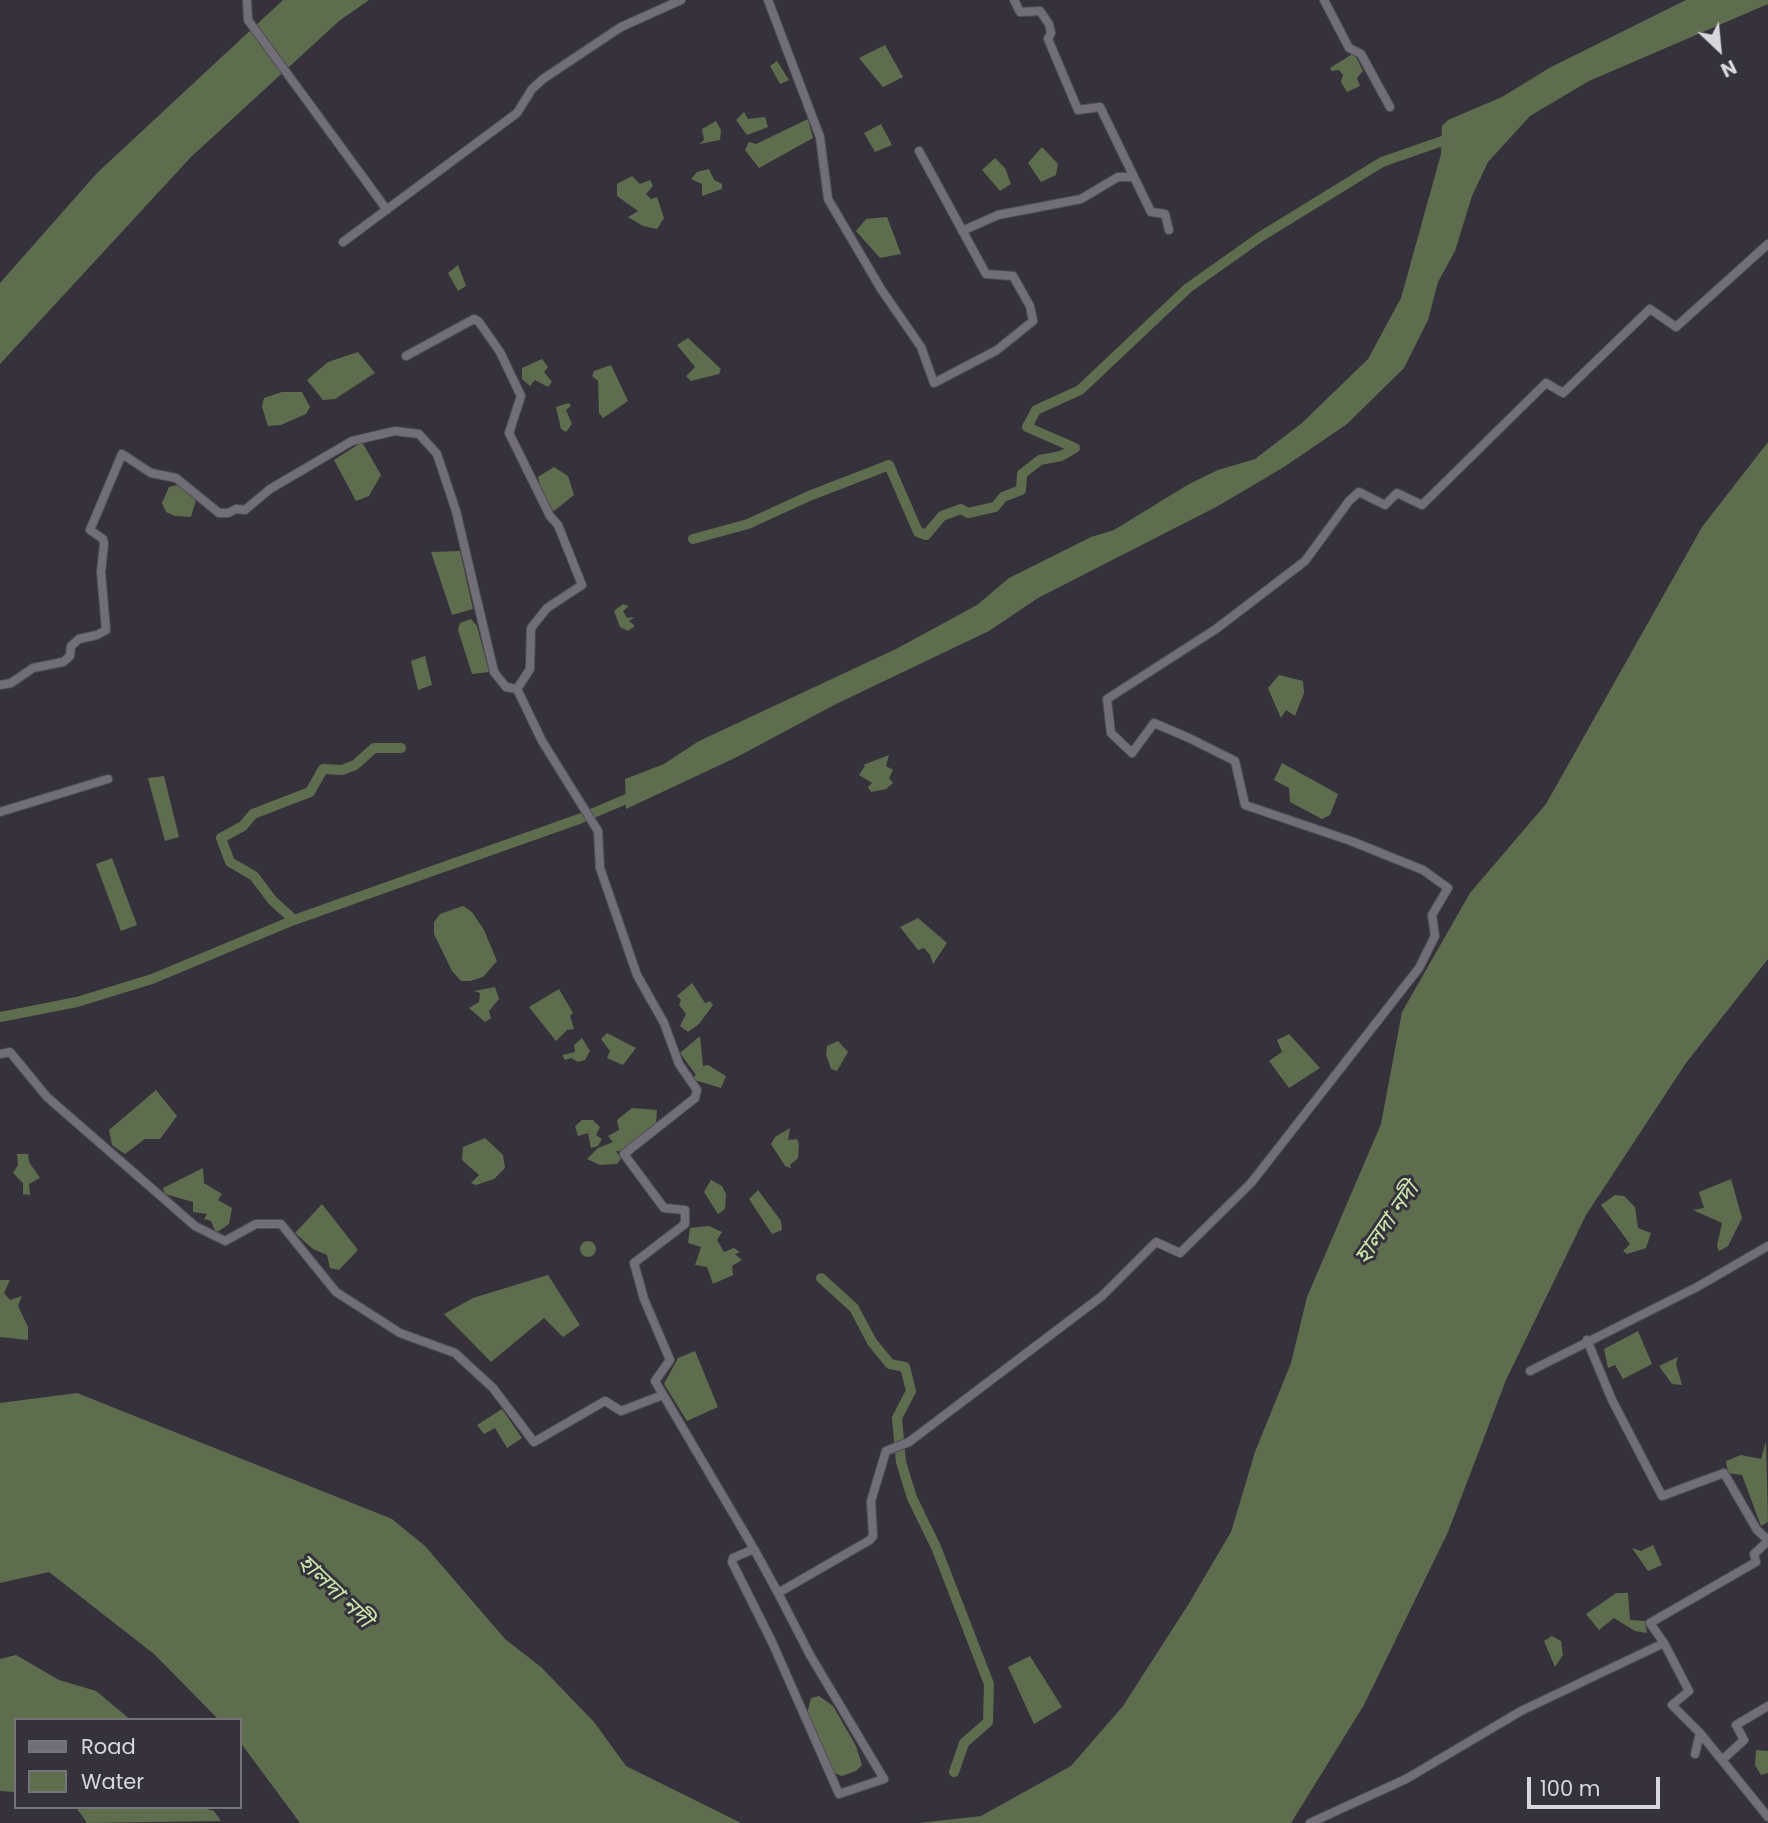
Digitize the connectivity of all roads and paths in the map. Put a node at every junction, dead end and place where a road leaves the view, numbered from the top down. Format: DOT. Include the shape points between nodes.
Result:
graph roads {
  1 [pos="247,0"];
  2 [pos="681,0"];
  3 [pos="768,0"];
  4 [pos="1014,0"];
  5 [pos="1324,0"];
  6 [pos="1390,107"];
  7 [pos="919,151"];
  8 [pos="1131,177"];
  9 [pos="387,210"];
  10 [pos="1169,230"];
  11 [pos="962,231"];
  12 [pos="343,242"];
  13 [pos="1768,244"];
  14 [pos="406,356"];
  15 [pos="0,685"];
  16 [pos="517,689"];
  17 [pos="108,779"];
  18 [pos="0,812"];
  19 [pos="0,1054"];
  20 [pos="1768,1246"];
  21 [pos="1587,1340"];
  22 [pos="1530,1371"];
  23 [pos="663,1395"];
  24 [pos="1768,1541"];
  25 [pos="754,1549"];
  26 [pos="778,1593"];
  27 [pos="1664,1643"];
  28 [pos="1768,1706"];
  29 [pos="1700,1733"];
  30 [pos="1695,1754"];
  31 [pos="1722,1760"];
  32 [pos="1768,1817"];
  33 [pos="1310,1823"];
  1 -- 9 [label="street" via="248,20"];
  2 -- 9 [label="street" via="621,27 543,79 517,113"];
  3 -- 11 [label="street" via="820,137 828,199 921,347 934,383 997,350 1033,324 1030,306 1013,276 986,274"];
  4 -- 8 [label="street" via="1020,12 1040,11 1049,24 1048,39 1078,110 1100,107"];
  5 -- 6 [label="street" via="1349,48 1361,54"];
  7 -- 11 [label="street"];
  8 -- 10 [label="street" via="1151,212 1165,214"];
  8 -- 11 [label="street" via="1118,177 1081,199 998,215"];
  9 -- 12 [label="street"];
  13 -- 26 [label="street" via="1676,327 1650,309 1563,393 1546,383 1422,505 1397,493 1385,505 1359,492 1305,561 1216,629 1107,699 1111,733 1132,753 1154,723 1235,761 1245,804 1423,870 1448,888 1432,915 1435,936 1419,968 1251,1183 1180,1253 1156,1242 1102,1296 909,1442 886,1451 871,1501 870,1540"];
  14 -- 16 [label="street" via="474,318 500,352 521,397 509,433 558,525 582,585 547,608 531,628 530,669"];
  15 -- 16 [label="street" via="33,668 62,662 79,639 106,630 101,572 104,544 90,530 122,454 151,473 176,478 210,507 228,513 245,510 270,489 352,441 395,430 419,435 437,454 456,511 494,672 506,687"];
  16 -- 23 [label="street" via="598,831 600,868 637,975 664,1023 679,1064 697,1090 695,1098 624,1154 664,1208 685,1210 685,1224 634,1263 670,1360 655,1381"];
  17 -- 18 [label="street"];
  19 -- 23 [label="street" via="10,1052 47,1097 195,1226 225,1241 256,1224 281,1224 336,1292 400,1334 454,1353 494,1388 534,1442 605,1401 621,1412"];
  20 -- 21 [label="street" via="1697,1287"];
  21 -- 22 [label="street"];
  21 -- 24 [label="street" via="1662,1496 1724,1473"];
  23 -- 25 [label="street"];
  24 -- 27 [label="street" via="1754,1554 1756,1562 1650,1623"];
  25 -- 26 [label="street"];
  25 -- 26 [label="street" via="732,1562 839,1794 884,1779"];
  27 -- 29 [label="street" via="1689,1691 1672,1705"];
  27 -- 33 [label="street" via="1521,1711 1406,1779"];
  28 -- 31 [label="street" via="1737,1725 1744,1740"];
  29 -- 30 [label="street"];
  29 -- 31 [label="street"];
  31 -- 32 [label="street"];
}
